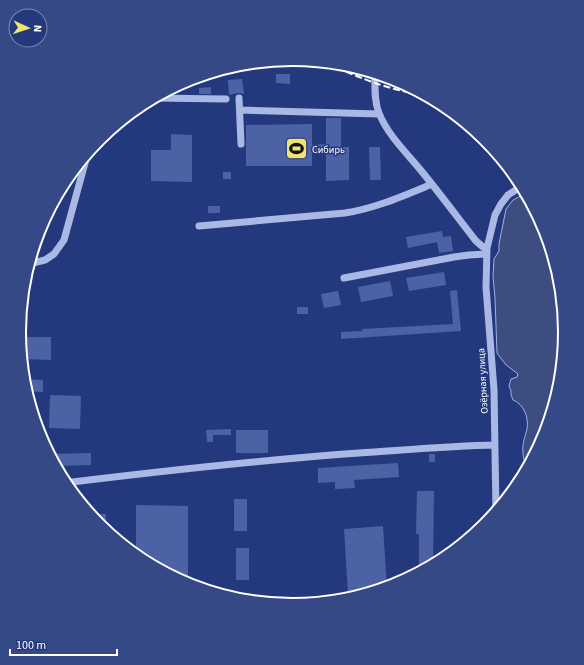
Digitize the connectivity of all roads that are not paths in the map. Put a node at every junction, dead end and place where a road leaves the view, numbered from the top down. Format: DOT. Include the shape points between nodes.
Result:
graph roads {
  1 [pos="375,80"];
  2 [pos="166,98"];
  3 [pos="239,98"];
  4 [pos="226,99"];
  5 [pos="240,110"];
  6 [pos="379,114"];
  7 [pos="241,144"];
  8 [pos="84,167"];
  9 [pos="432,184"];
  10 [pos="516,190"];
  11 [pos="199,226"];
  12 [pos="486,251"];
  13 [pos="35,262"];
  14 [pos="344,278"];
  15 [pos="495,445"];
  16 [pos="72,482"];
  17 [pos="496,503"];
  1 -- 6 [label="street"];
  2 -- 4 [label="street"];
  3 -- 5 [label="street"];
  5 -- 6 [label="street"];
  5 -- 7 [label="street"];
  6 -- 9 [label="street" via="390,134"];
  8 -- 13 [label="street" via="64,240 54,254 46,260"];
  9 -- 11 [label="street" via="362,210"];
  9 -- 12 [label="street"];
  10 -- 12 [label="street, Озёрная улица" via="500,204"];
  12 -- 14 [label="street"];
  12 -- 15 [label="street, Озёрная улица"];
  15 -- 16 [label="street" via="284,459"];
  15 -- 17 [label="street, Озёрная улица"];
}
